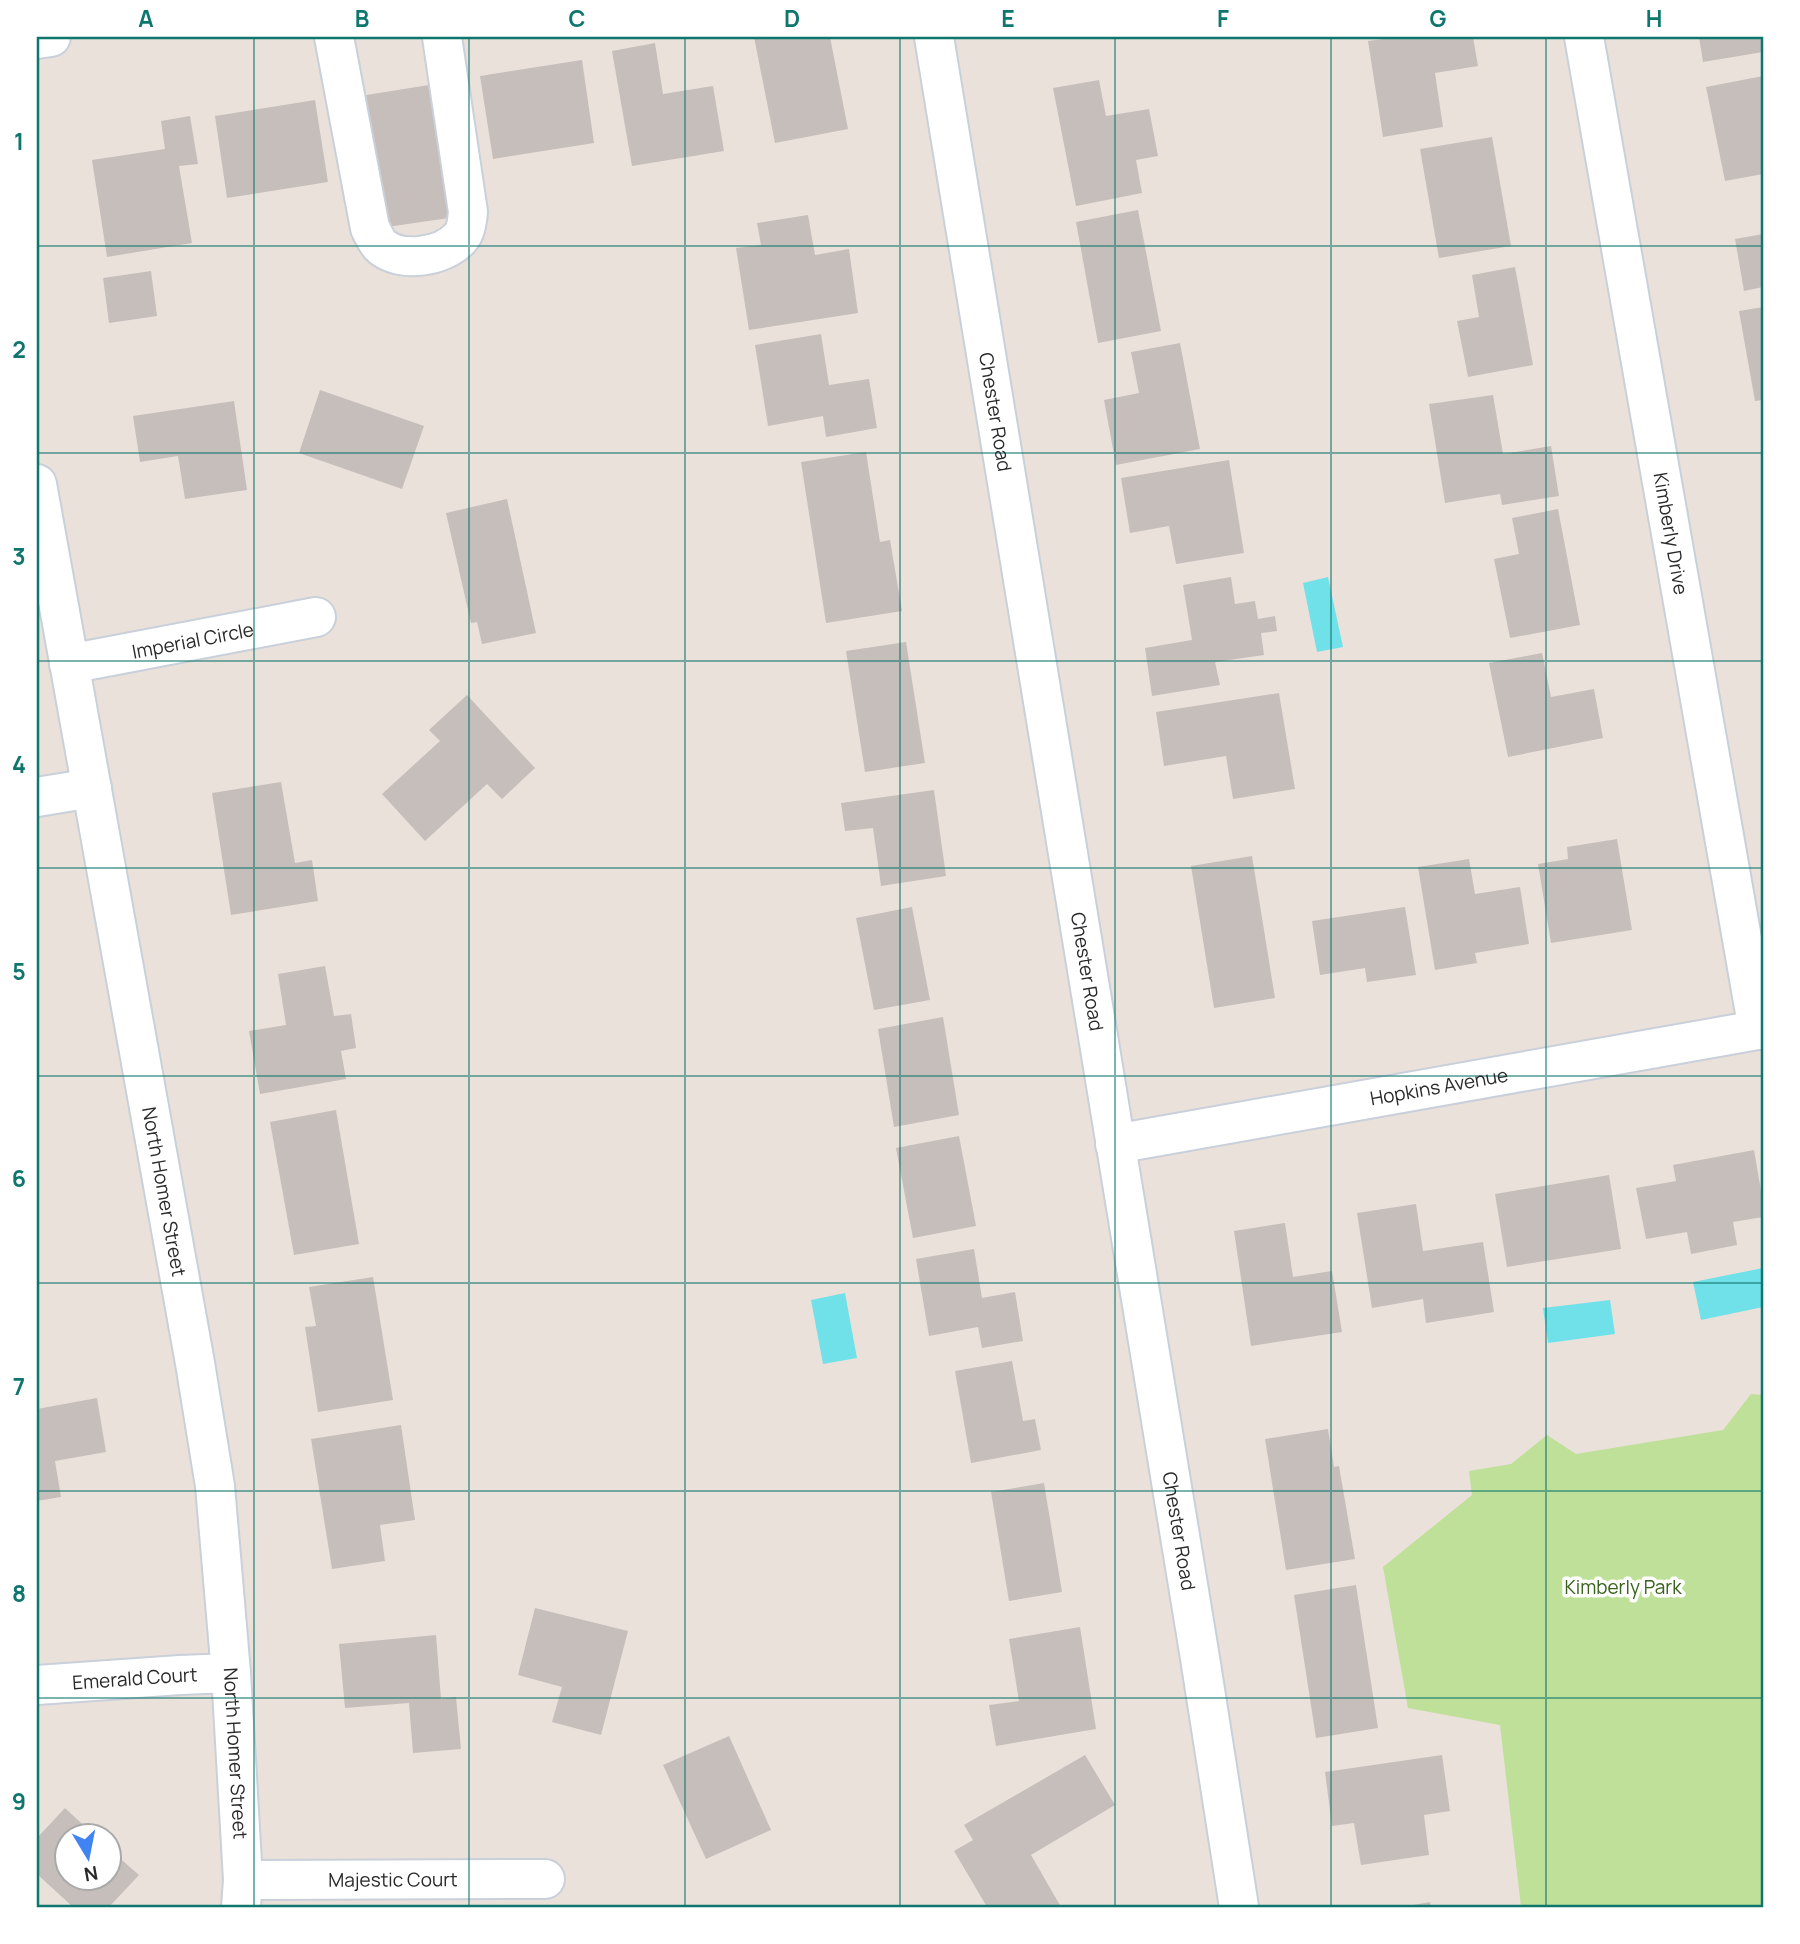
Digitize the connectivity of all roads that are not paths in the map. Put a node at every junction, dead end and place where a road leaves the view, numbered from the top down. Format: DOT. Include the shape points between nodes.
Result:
graph roads {
  1 [pos="51,37"];
  2 [pos="334,37"];
  3 [pos="442,37"];
  4 [pos="934,37"];
  5 [pos="1584,37"];
  6 [pos="37,39"];
  7 [pos="37,484"];
  8 [pos="316,617"];
  9 [pos="69,664"];
  10 [pos="92,788"];
  11 [pos="37,797"];
  12 [pos="1761,1029"];
  13 [pos="1115,1144"];
  14 [pos="232,1674"];
  15 [pos="37,1685"];
  16 [pos="545,1878"];
  17 [pos="242,1894"];
  18 [pos="1239,1907"];
  1 -- 6 [label="street"];
  2 -- 3 [label="street" via="370,228 384,248 401,256 427,255 447,247 460,238 466,226 468,212"];
  4 -- 13 [label="street, Chester Road"];
  5 -- 12 [label="street, Kimberly Drive"];
  7 -- 9 [label="street, North Homer Street"];
  8 -- 9 [label="street, Imperial Circle"];
  9 -- 10 [label="street, North Homer Street"];
  10 -- 11 [label="street"];
  10 -- 14 [label="street, North Homer Street" via="213,1472"];
  12 -- 13 [label="street, Hopkins Avenue"];
  13 -- 18 [label="street, Chester Road"];
  14 -- 15 [label="street, Emerald Court"];
  14 -- 17 [label="street, North Homer Street"];
  16 -- 17 [label="street, Majestic Court"];
}
